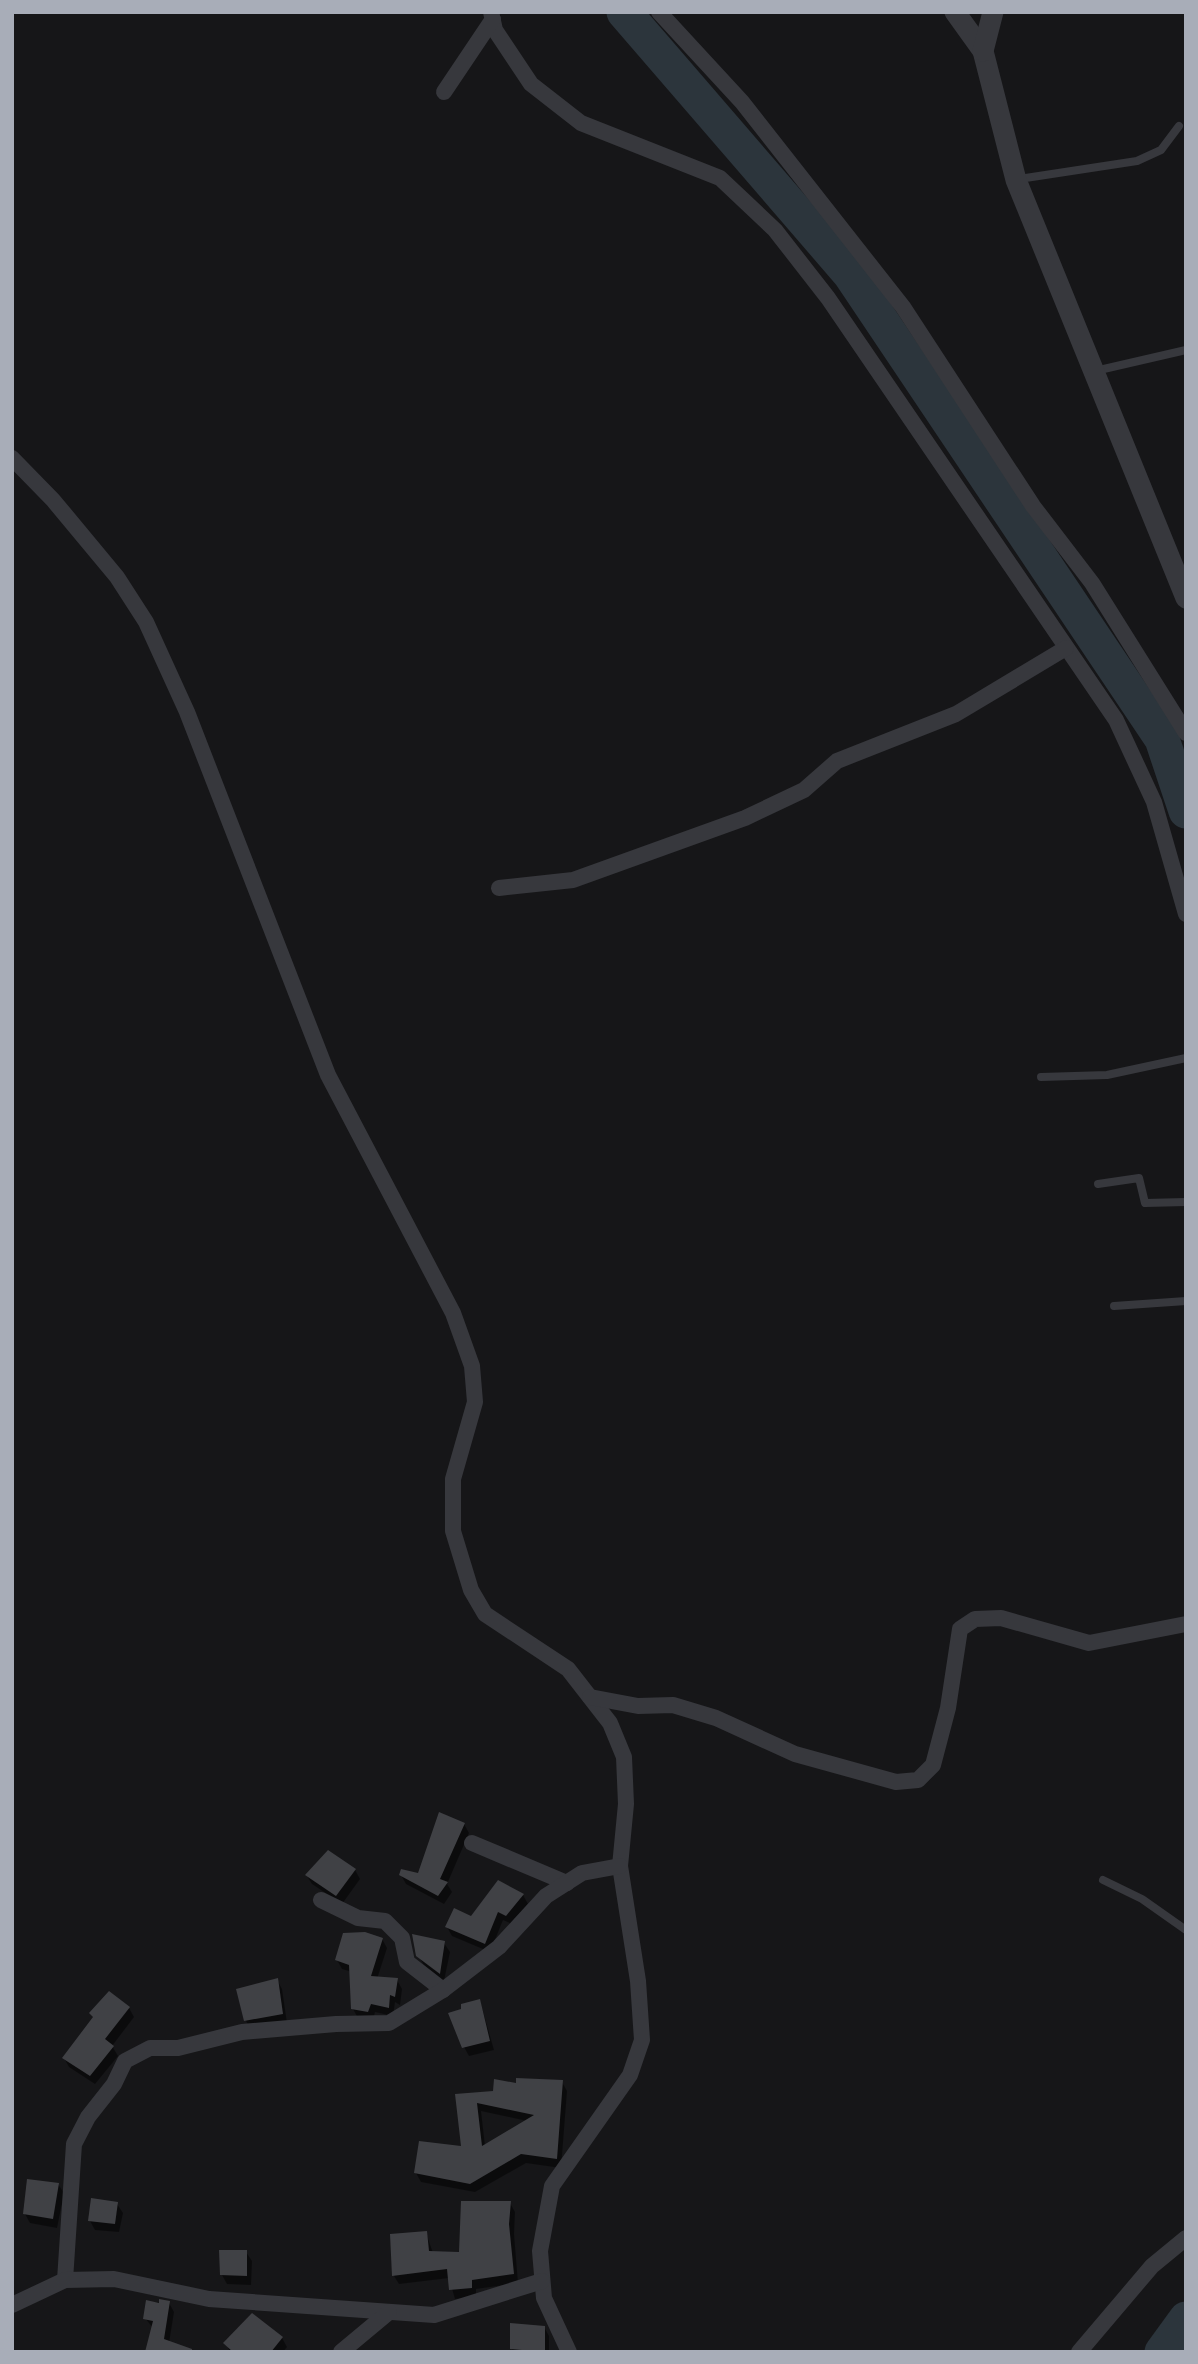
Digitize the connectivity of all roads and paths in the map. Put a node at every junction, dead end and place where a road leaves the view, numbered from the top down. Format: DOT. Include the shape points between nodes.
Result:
graph roads {
  1 [pos="659,12"];
  2 [pos="955,12"];
  3 [pos="993,12"];
  4 [pos="492,16"];
  5 [pos="983,51"];
  6 [pos="444,92"];
  7 [pos="1179,126"];
  8 [pos="1016,180"];
  9 [pos="1186,350"];
  10 [pos="1095,371"];
  11 [pos="12,458"];
  12 [pos="1186,598"];
  13 [pos="1066,648"];
  14 [pos="1186,733"];
  15 [pos="499,888"];
  16 [pos="1186,914"];
  17 [pos="1186,1058"];
  18 [pos="1041,1077"];
  19 [pos="1098,1184"];
  20 [pos="1186,1202"];
  21 [pos="1186,1301"];
  22 [pos="1114,1306"];
  23 [pos="1186,1624"];
  24 [pos="590,1697"];
  25 [pos="472,1843"];
  26 [pos="621,1866"];
  27 [pos="1104,1880"];
  28 [pos="567,1883"];
  29 [pos="321,1900"];
  30 [pos="1186,1930"];
  31 [pos="443,1990"];
  32 [pos="1186,2238"];
  33 [pos="65,2280"];
  34 [pos="542,2281"];
  35 [pos="12,2305"];
  36 [pos="389,2312"];
  37 [pos="341,2352"];
  38 [pos="569,2352"];
  39 [pos="1079,2352"];
  1 -- 14 [label="street" via="742,102 903,307 1033,506 1092,583"];
  2 -- 5 [label="street"];
  3 -- 5 [label="street"];
  4 -- 6 [label="street"];
  4 -- 13 [label="street" via="495,30 531,85 581,123 720,178 775,230 828,298"];
  5 -- 8 [label="street"];
  7 -- 8 [label="lane" via="1161,150 1138,161"];
  8 -- 10 [label="street"];
  9 -- 10 [label="lane"];
  10 -- 12 [label="street"];
  11 -- 24 [label="street" via="117,577 146,622 187,712 328,1075 453,1313 472,1366 475,1402 453,1479 453,1531 471,1590 485,1614 568,1669"];
  13 -- 15 [label="street" via="956,714 837,761 804,790 745,818 573,880"];
  13 -- 16 [label="street" via="1116,720 1154,802"];
  17 -- 18 [label="lane" via="1107,1075"];
  19 -- 20 [label="lane" via="1139,1178 1145,1203"];
  21 -- 22 [label="lane"];
  23 -- 24 [label="street" via="1089,1643 1001,1618 975,1619 960,1629 948,1708 933,1765 918,1780 896,1782 794,1754 716,1718 673,1705 638,1706"];
  24 -- 26 [label="street" via="610,1723 624,1757"];
  25 -- 28 [label="street"];
  26 -- 28 [label="street" via="582,1873"];
  26 -- 34 [label="street" via="642,2040 630,2076 552,2186 540,2251"];
  27 -- 30 [label="lane" via="1142,1899"];
  28 -- 31 [label="street" via="547,1896 499,1947"];
  29 -- 31 [label="street" via="358,1918 385,1921 402,1938 407,1962"];
  31 -- 33 [label="street" via="389,2023 242,2032 177,2048 150,2048 125,2061 74,2144"];
  32 -- 39 [label="street" via="1152,2266"];
  33 -- 35 [label="street"];
  33 -- 36 [label="street" via="114,2279 209,2299"];
  34 -- 36 [label="street" via="435,2315"];
  34 -- 38 [label="street" via="544,2298"];
  36 -- 37 [label="street"];
}
